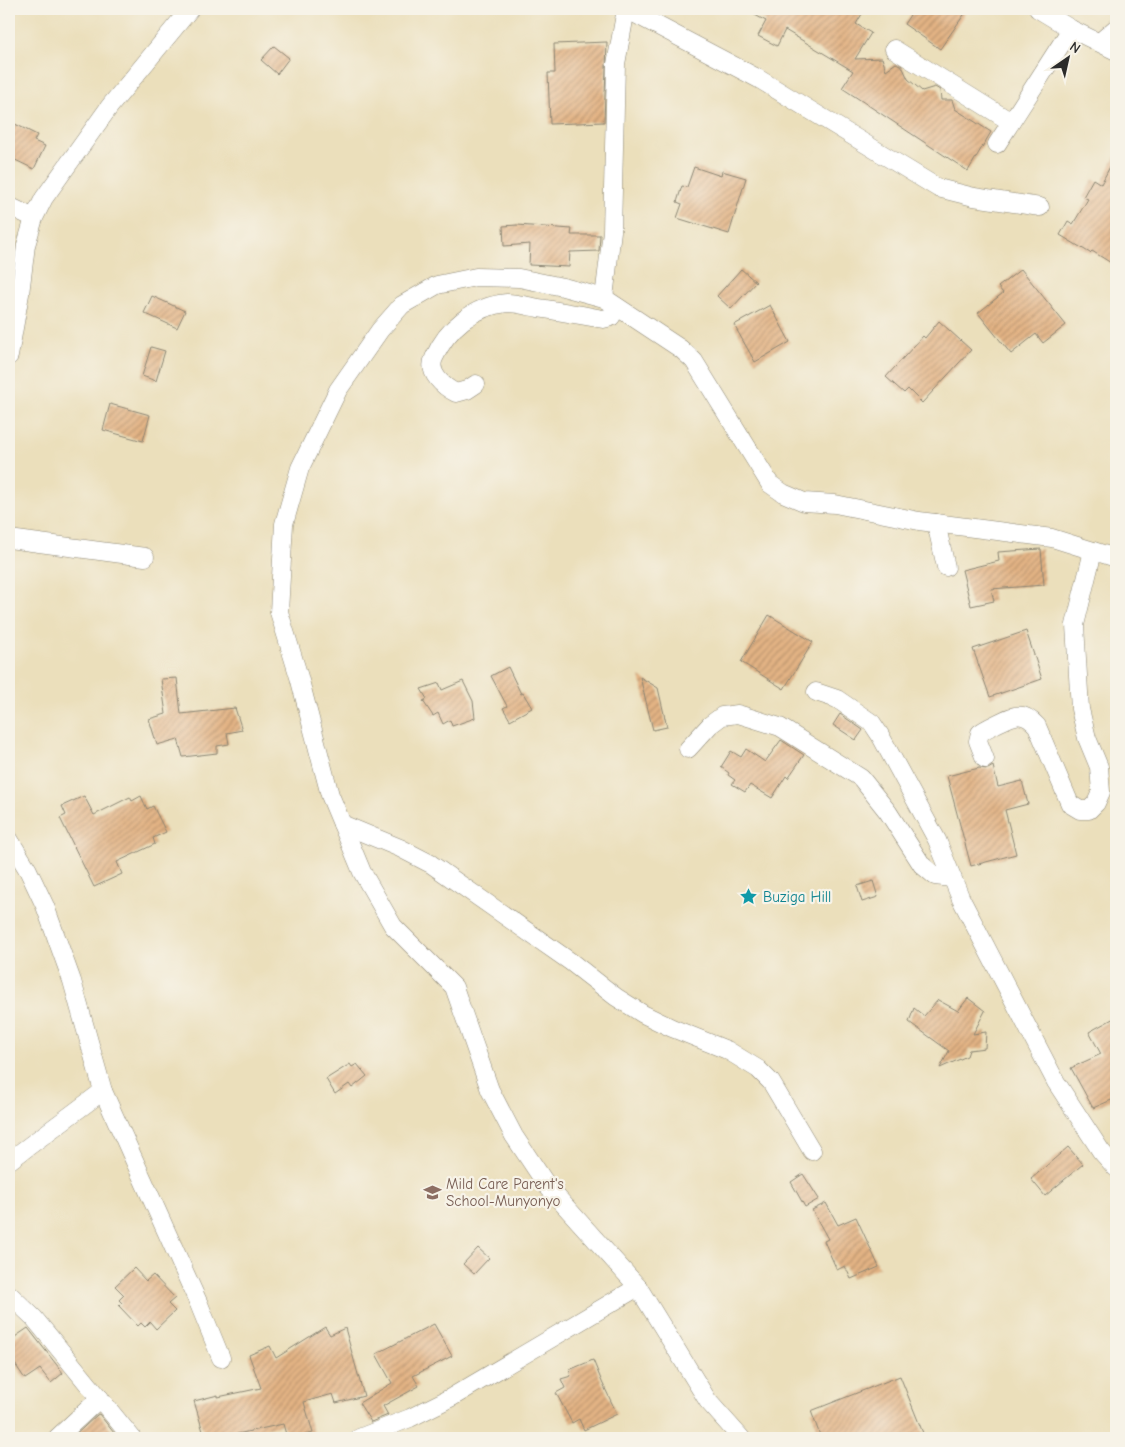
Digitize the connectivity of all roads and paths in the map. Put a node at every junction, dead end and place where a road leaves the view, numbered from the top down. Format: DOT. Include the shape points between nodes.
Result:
graph roads {
  1 [pos="190,9"];
  2 [pos="626,9"];
  3 [pos="1038,9"];
  4 [pos="1116,28"];
  5 [pos="1071,29"];
  6 [pos="1100,42"];
  7 [pos="894,49"];
  8 [pos="1116,51"];
  9 [pos="1011,122"];
  10 [pos="997,144"];
  11 [pos="9,206"];
  12 [pos="1040,207"];
  13 [pos="34,218"];
  14 [pos="610,302"];
  15 [pos="9,356"];
  16 [pos="476,384"];
  17 [pos="936,523"];
  18 [pos="9,538"];
  19 [pos="1093,551"];
  20 [pos="144,557"];
  21 [pos="1116,558"];
  22 [pos="946,567"];
  23 [pos="816,692"];
  24 [pos="688,749"];
  25 [pos="985,759"];
  26 [pos="342,824"];
  27 [pos="9,839"];
  28 [pos="952,878"];
  29 [pos="103,1091"];
  30 [pos="812,1151"];
  31 [pos="9,1161"];
  32 [pos="1116,1168"];
  33 [pos="638,1288"];
  34 [pos="9,1294"];
  35 [pos="221,1358"];
  36 [pos="100,1398"];
  37 [pos="58,1438"];
  38 [pos="132,1438"];
  39 [pos="359,1438"];
  40 [pos="741,1438"];
  1 -- 13 [label="street" via="110,106 44,198"];
  2 -- 12 [label="street" via="759,79 938,188"];
  2 -- 14 [label="street" via="616,64"];
  3 -- 5 [label="street"];
  4 -- 6 [label="street"];
  5 -- 6 [label="street"];
  5 -- 9 [label="street"];
  6 -- 8 [label="street"];
  7 -- 9 [label="street"];
  9 -- 10 [label="street"];
  11 -- 13 [label="street"];
  13 -- 15 [label="street" via="26,245"];
  14 -- 16 [label="street" via="612,317 603,319 510,303 488,306 452,329 432,362 434,374 446,388 456,393"];
  14 -- 17 [label="street" via="694,361 770,484 783,494 804,502 835,504"];
  14 -- 26 [label="street" via="563,287 519,278 476,277 437,285 402,305 380,330 338,390 300,468 284,524 279,612 330,795"];
  17 -- 19 [label="street" via="1052,538"];
  17 -- 22 [label="street"];
  18 -- 20 [label="street"];
  19 -- 21 [label="street"];
  19 -- 25 [label="street" via="1075,625 1080,709 1099,768 1101,792 1096,803 1089,810 1080,810 1070,804 1037,726 1022,715 1012,716 980,733 978,741"];
  23 -- 28 [label="street" via="837,698 872,723 937,840"];
  24 -- 28 [label="street" via="722,716 738,714 780,727 861,778 888,812 922,865 935,876"];
  26 -- 30 [label="street" via="431,864 616,997 643,1014 727,1050 758,1070 771,1082"];
  26 -- 33 [label="street" via="362,872 393,926 454,987 490,1090 514,1136 548,1187"];
  27 -- 29 [label="street" via="45,906 72,981"];
  28 -- 32 [label="street" via="1056,1082 1101,1151"];
  29 -- 31 [label="street"];
  29 -- 35 [label="street"];
  33 -- 39 [label="street" via="452,1397"];
  33 -- 40 [label="street" via="708,1401"];
  34 -- 36 [label="street" via="34,1318"];
  36 -- 37 [label="street"];
  36 -- 38 [label="street"];
}
